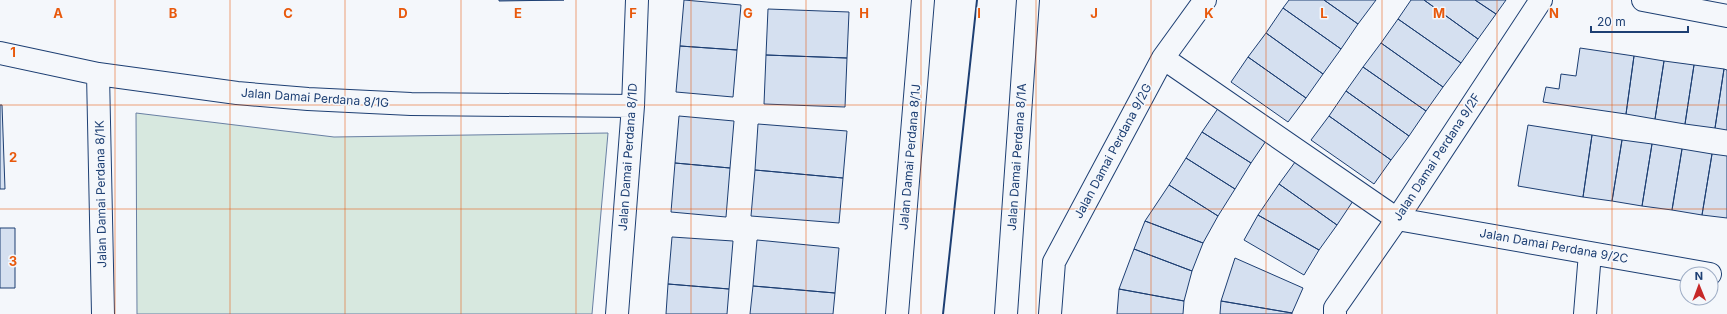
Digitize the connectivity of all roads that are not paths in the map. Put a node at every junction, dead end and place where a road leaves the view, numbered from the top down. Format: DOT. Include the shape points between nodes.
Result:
graph roads {
  1 [pos="638,0"];
  2 [pos="922,0"];
  3 [pos="1028,0"];
  4 [pos="1205,0"];
  5 [pos="1541,0"];
  6 [pos="1643,0"];
  7 [pos="1727,16"];
  8 [pos="0,53"];
  9 [pos="1163,58"];
  10 [pos="98,74"];
  11 [pos="632,106"];
  12 [pos="1397,219"];
  13 [pos="1590,253"];
  14 [pos="1679,268"];
  15 [pos="103,314"];
  16 [pos="617,314"];
  17 [pos="896,314"];
  18 [pos="1006,314"];
  19 [pos="1050,314"];
  20 [pos="1335,314"];
  21 [pos="1585,314"];
  1 -- 11 [label="street, Jalan Damai Perdana 8/1D"];
  2 -- 17 [label="street, Jalan Damai Perdana 8/1J"];
  3 -- 18 [label="street, Jalan Damai Perdana 8/1A"];
  4 -- 9 [label="street, Jalan Damai Perdana 9/2G"];
  5 -- 12 [label="street, Jalan Damai Perdana 9/2F"];
  6 -- 7 [label="street"];
  8 -- 10 [label="street, Jalan Damai Perdana 8/1G"];
  9 -- 12 [label="street"];
  9 -- 19 [label="street, Jalan Damai Perdana 9/2G" via="1054,262"];
  10 -- 11 [label="street, Jalan Damai Perdana 8/1G" via="237,93 308,99 410,104"];
  10 -- 15 [label="street, Jalan Damai Perdana 8/1K"];
  11 -- 16 [label="street, Jalan Damai Perdana 8/1D"];
  12 -- 13 [label="street, Jalan Damai Perdana 9/2C"];
  12 -- 20 [label="street, Jalan Damai Perdana 9/2F" via="1335,308"];
  13 -- 14 [label="street, Jalan Damai Perdana 9/2C"];
  13 -- 21 [label="street"];
}
